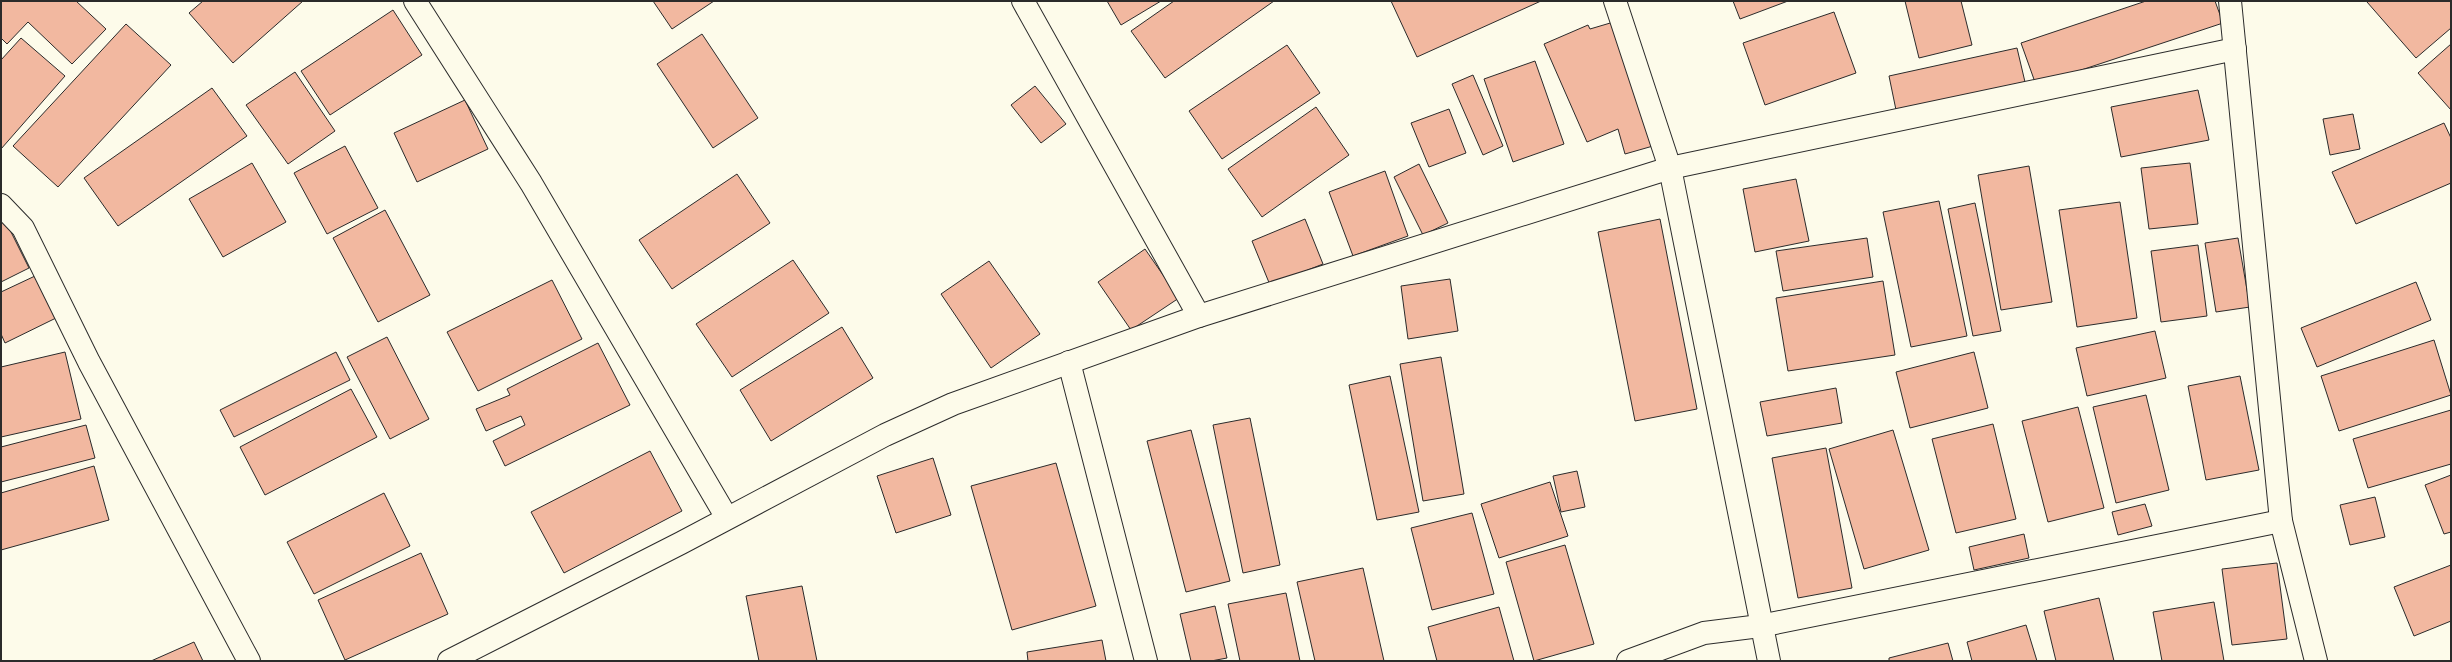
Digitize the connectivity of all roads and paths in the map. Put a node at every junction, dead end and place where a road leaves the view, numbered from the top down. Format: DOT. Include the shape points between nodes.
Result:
graph roads {
  1 [pos="415,1"];
  2 [pos="1023,1"];
  3 [pos="1615,1"];
  4 [pos="2230,1"];
  5 [pos="2235,49"];
  6 [pos="1670,168"];
  7 [pos="1,205"];
  8 [pos="1199,316"];
  9 [pos="1069,362"];
  10 [pos="727,518"];
  11 [pos="2281,521"];
  12 [pos="1760,626"];
  13 [pos="249,661"];
  14 [pos="449,661"];
  15 [pos="1146,661"];
  16 [pos="1628,661"];
  17 [pos="1769,661"];
  18 [pos="2316,661"];
  1 -- 10 [label="street" via="530,183"];
  2 -- 8 [label="street"];
  3 -- 6 [label="street"];
  4 -- 5 [label="street"];
  5 -- 6 [label="street"];
  5 -- 11 [label="street"];
  6 -- 8 [label="street"];
  6 -- 12 [label="street"];
  7 -- 13 [label="street" via="24,228 89,362"];
  8 -- 9 [label="street"];
  9 -- 10 [label="street" via="953,404 884,435"];
  9 -- 15 [label="street"];
  10 -- 14 [label="street"];
  11 -- 12 [label="street"];
  11 -- 18 [label="street"];
  12 -- 16 [label="street" via="1704,634"];
  12 -- 17 [label="street"];
}
